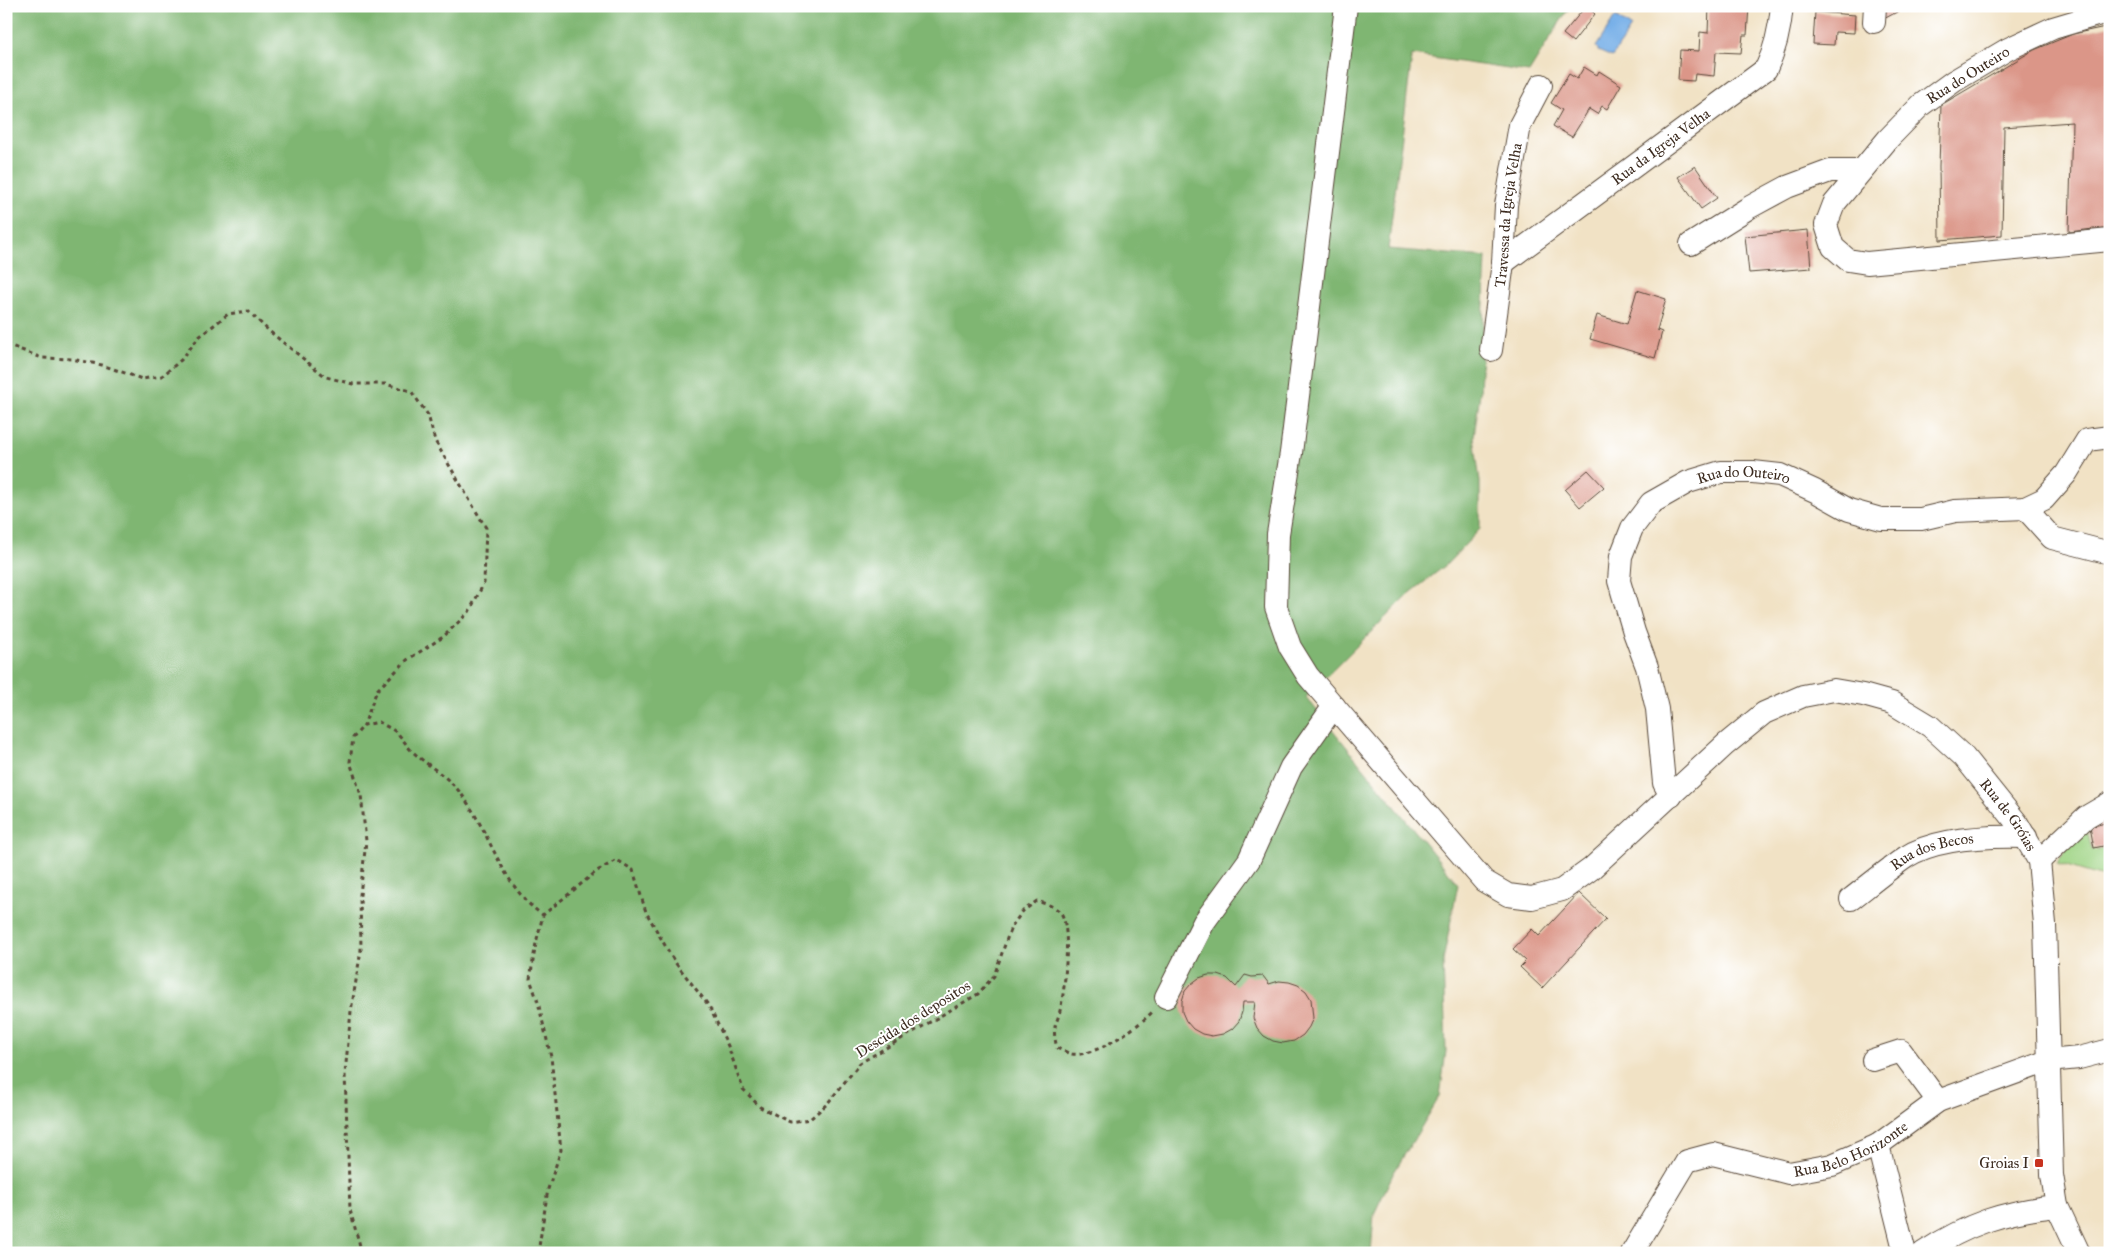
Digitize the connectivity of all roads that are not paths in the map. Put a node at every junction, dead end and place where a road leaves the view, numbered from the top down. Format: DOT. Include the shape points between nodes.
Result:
graph roads {
  1 [pos="1346,6"];
  2 [pos="1782,6"];
  3 [pos="2110,14"];
  4 [pos="1541,85"];
  5 [pos="1861,171"];
  6 [pos="2110,240"];
  7 [pos="1691,244"];
  8 [pos="1503,262"];
  9 [pos="1491,350"];
  10 [pos="2110,437"];
  11 [pos="2025,508"];
  12 [pos="2110,553"];
  13 [pos="1334,706"];
  14 [pos="1671,796"];
  15 [pos="2110,803"];
  16 [pos="2026,838"];
  17 [pos="2039,861"];
  18 [pos="1851,899"];
  19 [pos="1166,997"];
  20 [pos="2110,1050"];
  21 [pos="1873,1060"];
  22 [pos="2048,1061"];
  23 [pos="1938,1100"];
  24 [pos="1878,1145"];
  25 [pos="2057,1206"];
  26 [pos="1905,1252"];
  27 [pos="1632,1253"];
  28 [pos="2079,1253"];
  1 -- 13 [label="street, Rua de Gróias" via="1278,534 1276,607 1290,647 1308,676"];
  2 -- 8 [label="street, Rua da Igreja Velha" via="1775,51 1766,70"];
  3 -- 5 [label="street, Rua do Outeiro" via="2053,28 2008,49 1954,81 1921,105"];
  4 -- 8 [label="street, Travessa da Igreja Velha" via="1520,125 1506,205"];
  5 -- 6 [label="street, Rua do Outeiro" via="1834,204 1826,225 1833,247 1848,260 1867,263"];
  5 -- 7 [label="street" via="1830,171 1787,187"];
  8 -- 9 [label="street, Travessa da Igreja Velha"];
  10 -- 11 [label="street, Rua do Outeiro" via="2088,440 2066,474 2044,499"];
  11 -- 12 [label="street" via="2052,538"];
  11 -- 14 [label="street, Rua do Outeiro" via="1955,511 1921,519 1881,519 1849,510 1780,475 1753,472 1721,472 1688,482 1651,503 1632,528 1621,556 1620,581 1648,667 1658,710 1664,783"];
  13 -- 14 [label="street, Rua de Gróias" via="1484,880 1508,894 1532,898 1562,890 1591,869"];
  13 -- 19 [label="street" via="1291,766 1249,860 1204,922"];
  14 -- 16 [label="street, Rua de Gróias" via="1764,713 1803,696 1834,690 1892,703 1930,726 1964,757"];
  15 -- 17 [label="street" via="2086,817"];
  16 -- 17 [label="street, Rua de Gróias"];
  16 -- 18 [label="street, Rua dos Becos" via="1968,838 1936,845 1908,856"];
  17 -- 22 [label="street, Rua de Gróias" via="2045,924"];
  20 -- 22 [label="street, Rua Belo Horizonte"];
  21 -- 23 [label="street" via="1901,1051"];
  22 -- 23 [label="street, Rua Belo Horizonte"];
  22 -- 25 [label="street, Rua de Gróias" via="2052,1175"];
  23 -- 24 [label="street, Rua Belo Horizonte"];
  24 -- 26 [label="street"];
  24 -- 27 [label="street, Rua Belo Horizonte" via="1832,1165 1789,1173 1713,1154 1686,1161"];
  25 -- 26 [label="street" via="1985,1221"];
  25 -- 28 [label="street, Rua de Gróias"];
}
